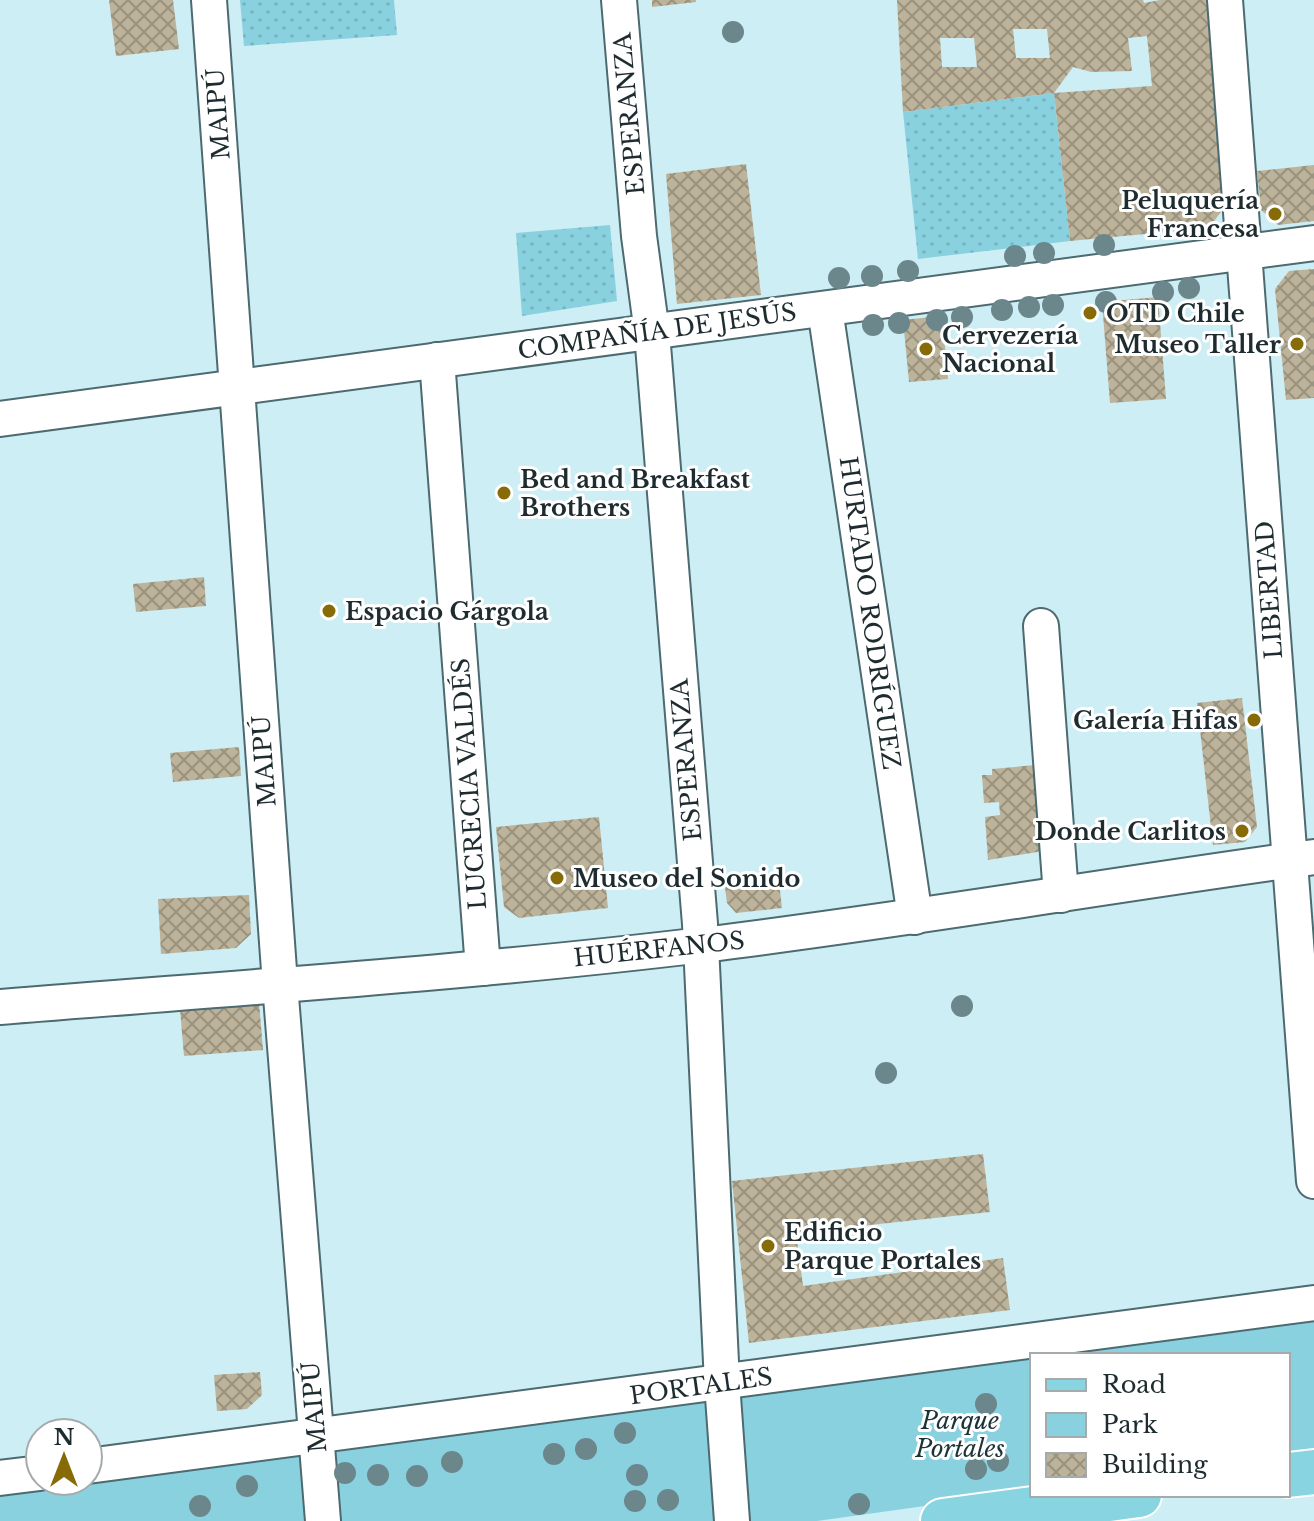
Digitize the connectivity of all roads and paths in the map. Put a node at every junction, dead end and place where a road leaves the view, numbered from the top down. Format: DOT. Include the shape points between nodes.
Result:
graph roads {
  1 [pos="209,0"];
  2 [pos="619,0"];
  3 [pos="1225,0"];
  4 [pos="1314,243"];
  5 [pos="1244,253"];
  6 [pos="825,309"];
  7 [pos="652,333"];
  8 [pos="437,360"];
  9 [pos="237,387"];
  10 [pos="0,419"];
  11 [pos="1041,626"];
  12 [pos="1302,859"];
  13 [pos="1061,895"];
  14 [pos="915,917"];
  15 [pos="700,945"];
  16 [pos="483,968"];
  17 [pos="280,984"];
  18 [pos="0,1007"];
  19 [pos="1314,1181"];
  20 [pos="1314,1303"];
  21 [pos="722,1383"];
  22 [pos="316,1436"];
  23 [pos="104,1464"];
  24 [pos="1314,1472"];
  25 [pos="24,1475"];
  26 [pos="1290,1475"];
  27 [pos="0,1478"];
  28 [pos="1124,1497"];
  29 [pos="323,1521"];
  30 [pos="732,1521"];
  31 [pos="943,1521"];
  1 -- 9 [label="street, MAIPÚ"];
  2 -- 7 [label="street, ESPERANZA"];
  3 -- 5 [label="street, LIBERTAD"];
  4 -- 5 [label="street, COMPAÑÍA DE JESÚS"];
  5 -- 6 [label="street, COMPAÑÍA DE JESÚS"];
  5 -- 12 [label="street, LIBERTAD"];
  6 -- 7 [label="street, COMPAÑÍA DE JESÚS"];
  6 -- 14 [label="street, HURTADO RODRÍGUEZ"];
  7 -- 8 [label="street, COMPAÑÍA DE JESÚS"];
  7 -- 15 [label="street, ESPERANZA"];
  8 -- 9 [label="street, COMPAÑÍA DE JESÚS"];
  8 -- 16 [label="street, LUCRECIA VALDÉS"];
  9 -- 10 [label="street, COMPAÑÍA DE JESÚS"];
  9 -- 17 [label="street, MAIPÚ"];
  11 -- 13 [label="street"];
  12 -- 13 [label="street, HUÉRFANOS"];
  12 -- 19 [label="street, LIBERTAD"];
  13 -- 14 [label="street, HUÉRFANOS"];
  14 -- 15 [label="street, HUÉRFANOS"];
  15 -- 16 [label="street, HUÉRFANOS"];
  15 -- 21 [label="street, ESPERANZA"];
  16 -- 17 [label="street, HUÉRFANOS"];
  17 -- 18 [label="street, HUÉRFANOS"];
  17 -- 22 [label="street, MAIPÚ"];
  20 -- 21 [label="street, PORTALES"];
  21 -- 22 [label="street, PORTALES"];
  21 -- 30 [label="street, ESPERANZA"];
  22 -- 23 [label="street, PORTALES"];
  22 -- 29 [label="street, MAIPÚ"];
  24 -- 26 [label="main road"];
  25 -- 27 [label="street"];
  28 -- 31 [label="main road"];
}
